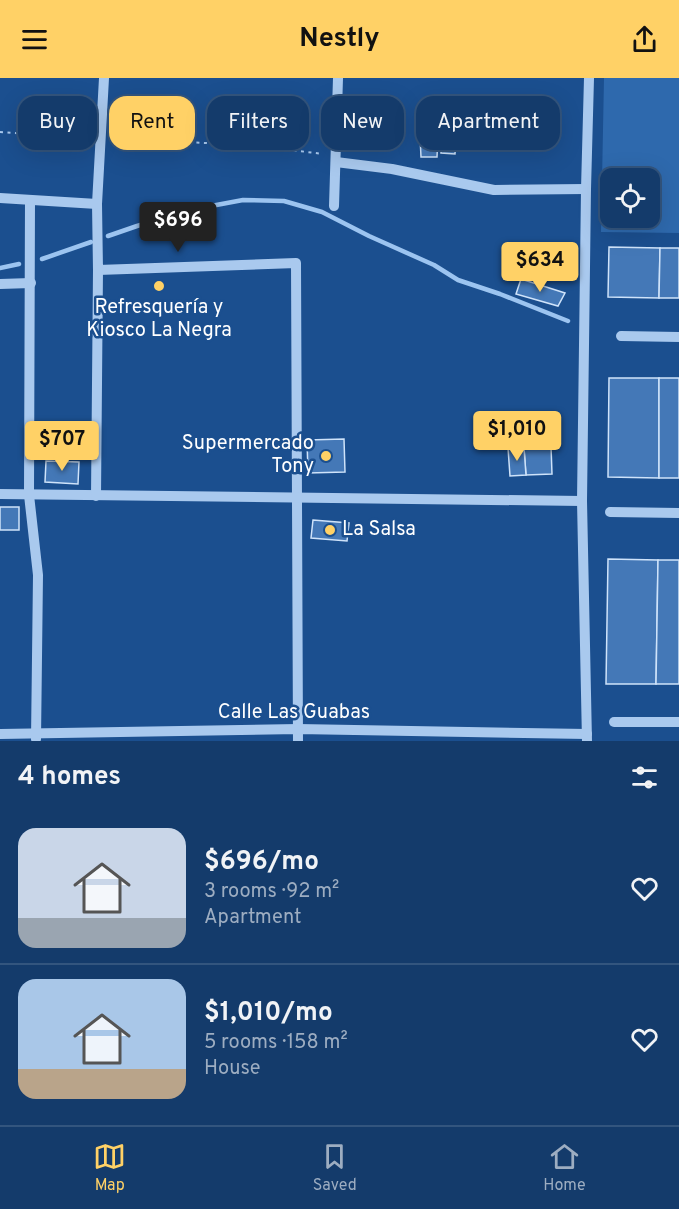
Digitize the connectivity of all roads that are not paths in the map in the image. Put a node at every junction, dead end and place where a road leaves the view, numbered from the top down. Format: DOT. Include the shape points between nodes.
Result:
graph roads {
  1 [pos="104,78"];
  2 [pos="338,78"];
  3 [pos="590,78"];
  4 [pos="336,162"];
  5 [pos="586,189"];
  6 [pos="0,198"];
  7 [pos="30,200"];
  8 [pos="97,204"];
  9 [pos="334,206"];
  10 [pos="98,270"];
  11 [pos="31,283"];
  12 [pos="0,284"];
  13 [pos="621,336"];
  14 [pos="679,337"];
  15 [pos="0,494"];
  16 [pos="29,495"];
  17 [pos="96,496"];
  18 [pos="295,498"];
  19 [pos="582,501"];
  20 [pos="610,512"];
  21 [pos="679,513"];
  22 [pos="614,722"];
  23 [pos="679,722"];
  24 [pos="298,729"];
  25 [pos="0,734"];
  26 [pos="359,736"];
  27 [pos="35,737"];
  28 [pos="587,738"];
  29 [pos="298,741"];
  1 -- 8 [label="street"];
  2 -- 4 [label="street"];
  3 -- 5 [label="street"];
  4 -- 5 [label="street" via="494,190"];
  4 -- 9 [label="street"];
  5 -- 19 [label="street"];
  6 -- 7 [label="street"];
  7 -- 8 [label="street"];
  7 -- 11 [label="street"];
  8 -- 10 [label="street"];
  10 -- 17 [label="street"];
  10 -- 18 [label="street" via="296,263"];
  11 -- 12 [label="street"];
  11 -- 16 [label="street"];
  13 -- 14 [label="street"];
  15 -- 16 [label="street"];
  16 -- 17 [label="street"];
  16 -- 27 [label="street" via="38,574"];
  17 -- 18 [label="street"];
  18 -- 19 [label="street"];
  18 -- 24 [label="street"];
  19 -- 28 [label="street"];
  20 -- 21 [label="street"];
  22 -- 23 [label="street"];
  24 -- 26 [label="street, Calle Las Guabas"];
  24 -- 27 [label="street, Calle Las Guabas"];
  24 -- 29 [label="street"];
  25 -- 27 [label="street, Calle Las Guabas"];
  26 -- 28 [label="street, Calle Las Guabas"];
}
